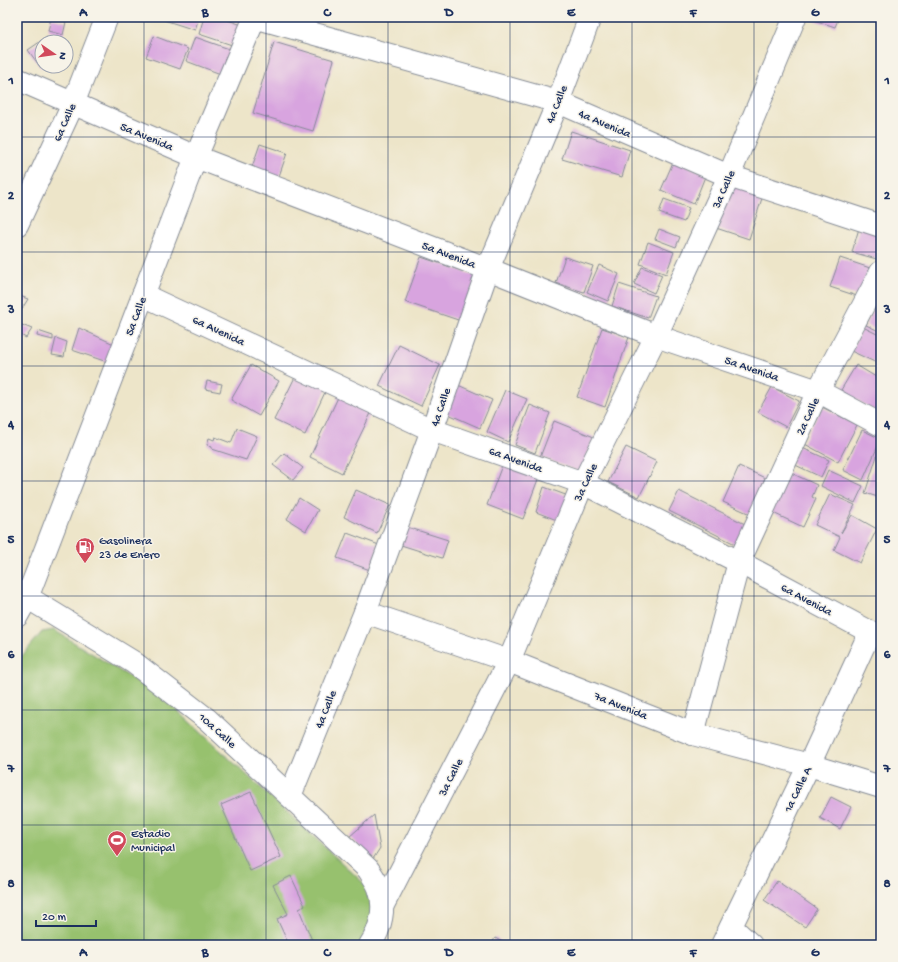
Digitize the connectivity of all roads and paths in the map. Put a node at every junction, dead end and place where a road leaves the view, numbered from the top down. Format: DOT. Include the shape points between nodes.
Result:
graph roads {
  1 [pos="107,17"];
  2 [pos="255,17"];
  3 [pos="590,17"];
  4 [pos="790,19"];
  5 [pos="17,79"];
  6 [pos="558,102"];
  7 [pos="73,104"];
  8 [pos="196,157"];
  9 [pos="729,176"];
  10 [pos="17,225"];
  11 [pos="881,226"];
  12 [pos="488,269"];
  13 [pos="881,272"];
  14 [pos="143,295"];
  15 [pos="656,336"];
  16 [pos="818,391"];
  17 [pos="881,425"];
  18 [pos="432,430"];
  19 [pos="583,483"];
  20 [pos="739,562"];
  21 [pos="20,602"];
  22 [pos="365,612"];
  23 [pos="875,635"];
  24 [pos="509,661"];
  25 [pos="693,734"];
  26 [pos="808,765"];
  27 [pos="881,787"];
  28 [pos="290,796"];
  29 [pos="383,905"];
  30 [pos="726,936"];
  31 [pos="370,945"];
  32 [pos="751,945"];
  1 -- 7 [label="street, 6a Calle"];
  2 -- 6 [label="street, 4a Avenida"];
  2 -- 8 [label="street, 5a Calle"];
  3 -- 6 [label="street, 4a Calle"];
  4 -- 9 [label="street, 3a Calle"];
  5 -- 7 [label="street, 5a Avenida"];
  6 -- 9 [label="street, 4a Avenida"];
  6 -- 12 [label="street, 4a Calle"];
  7 -- 8 [label="street, 5a Avenida"];
  7 -- 10 [label="street, 6a Calle"];
  8 -- 12 [label="street, 5a Avenida"];
  8 -- 14 [label="street, 5a Calle"];
  9 -- 11 [label="street, 4a Avenida"];
  9 -- 15 [label="street, 3a Calle"];
  12 -- 15 [label="street, 5a Avenida"];
  12 -- 18 [label="street, 4a Calle"];
  13 -- 16 [label="street, 2a Calle"];
  14 -- 18 [label="street, 6a Avenida"];
  14 -- 21 [label="street, 5a Calle"];
  15 -- 16 [label="street, 5a Avenida"];
  15 -- 19 [label="street, 3a Calle"];
  16 -- 17 [label="street, 5a Avenida"];
  16 -- 20 [label="street, 2a Calle"];
  18 -- 19 [label="street, 6a Avenida"];
  18 -- 22 [label="street, 4a Calle"];
  19 -- 20 [label="street, 6a Avenida"];
  19 -- 24 [label="street, 3a Calle"];
  20 -- 23 [label="street, 6a Avenida"];
  20 -- 25 [label="street, 2a Calle"];
  21 -- 28 [label="street, 10a Calle" via="133,662 208,720"];
  22 -- 24 [label="street, 7a Avenida"];
  22 -- 28 [label="street, 4a Calle"];
  23 -- 26 [label="street, 1a Calle A"];
  24 -- 25 [label="street, 7a Avenida"];
  24 -- 29 [label="street, 3a Calle"];
  25 -- 26 [label="street, 7a Avenida"];
  26 -- 27 [label="street, 7a Avenida"];
  26 -- 30 [label="street, 1a Calle A"];
  28 -- 29 [label="street, 10a Calle" via="368,869 379,888"];
  29 -- 31 [label="street, 3a Calle" via="380,922"];
  30 -- 32 [label="street"];
}
